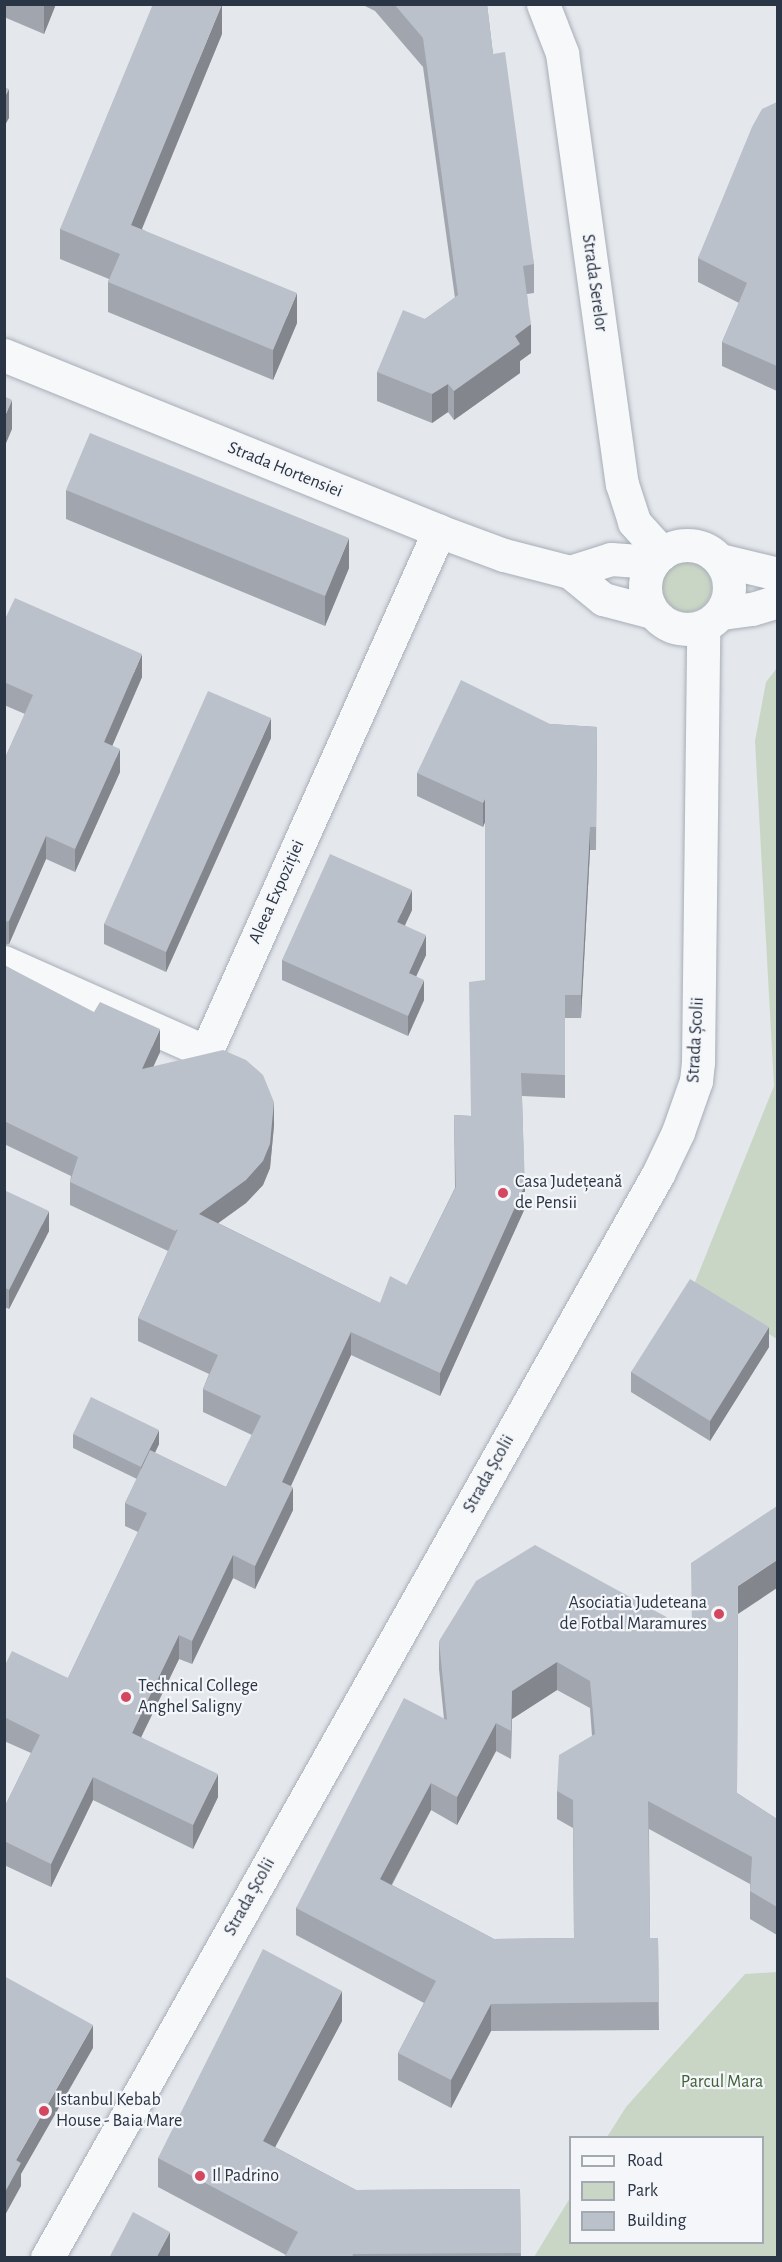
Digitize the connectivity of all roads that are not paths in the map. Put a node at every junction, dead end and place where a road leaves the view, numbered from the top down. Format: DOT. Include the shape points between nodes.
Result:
graph roads {
  1 [pos="543,4"];
  2 [pos="4,355"];
  3 [pos="439,531"];
  4 [pos="657,557"];
  5 [pos="720,560"];
  6 [pos="570,572"];
  7 [pos="777,574"];
  8 [pos="777,601"];
  9 [pos="652,612"];
  10 [pos="712,620"];
  11 [pos="4,962"];
  12 [pos="47,2258"];
  1 -- 4 [label="street, Strada Serelor" via="562,53 622,484 634,522"];
  2 -- 3 [label="street, Strada Hortensiei"];
  3 -- 6 [label="street, Strada Hortensiei" via="504,555"];
  3 -- 11 [label="street, Aleea Expoziției" via="206,1052"];
  4 -- 5 [label="street" via="686,544 699,546"];
  4 -- 6 [label="street" via="611,559"];
  4 -- 9 [label="street" via="644,587"];
  5 -- 7 [label="street"];
  5 -- 10 [label="street" via="730,586"];
  6 -- 9 [label="street, Strada Hortensiei" via="603,599"];
  8 -- 10 [label="street"];
  9 -- 10 [label="street" via="674,628"];
  10 -- 12 [label="street, Strada Școlii" via="699,1062 687,1109 658,1174"];
}
